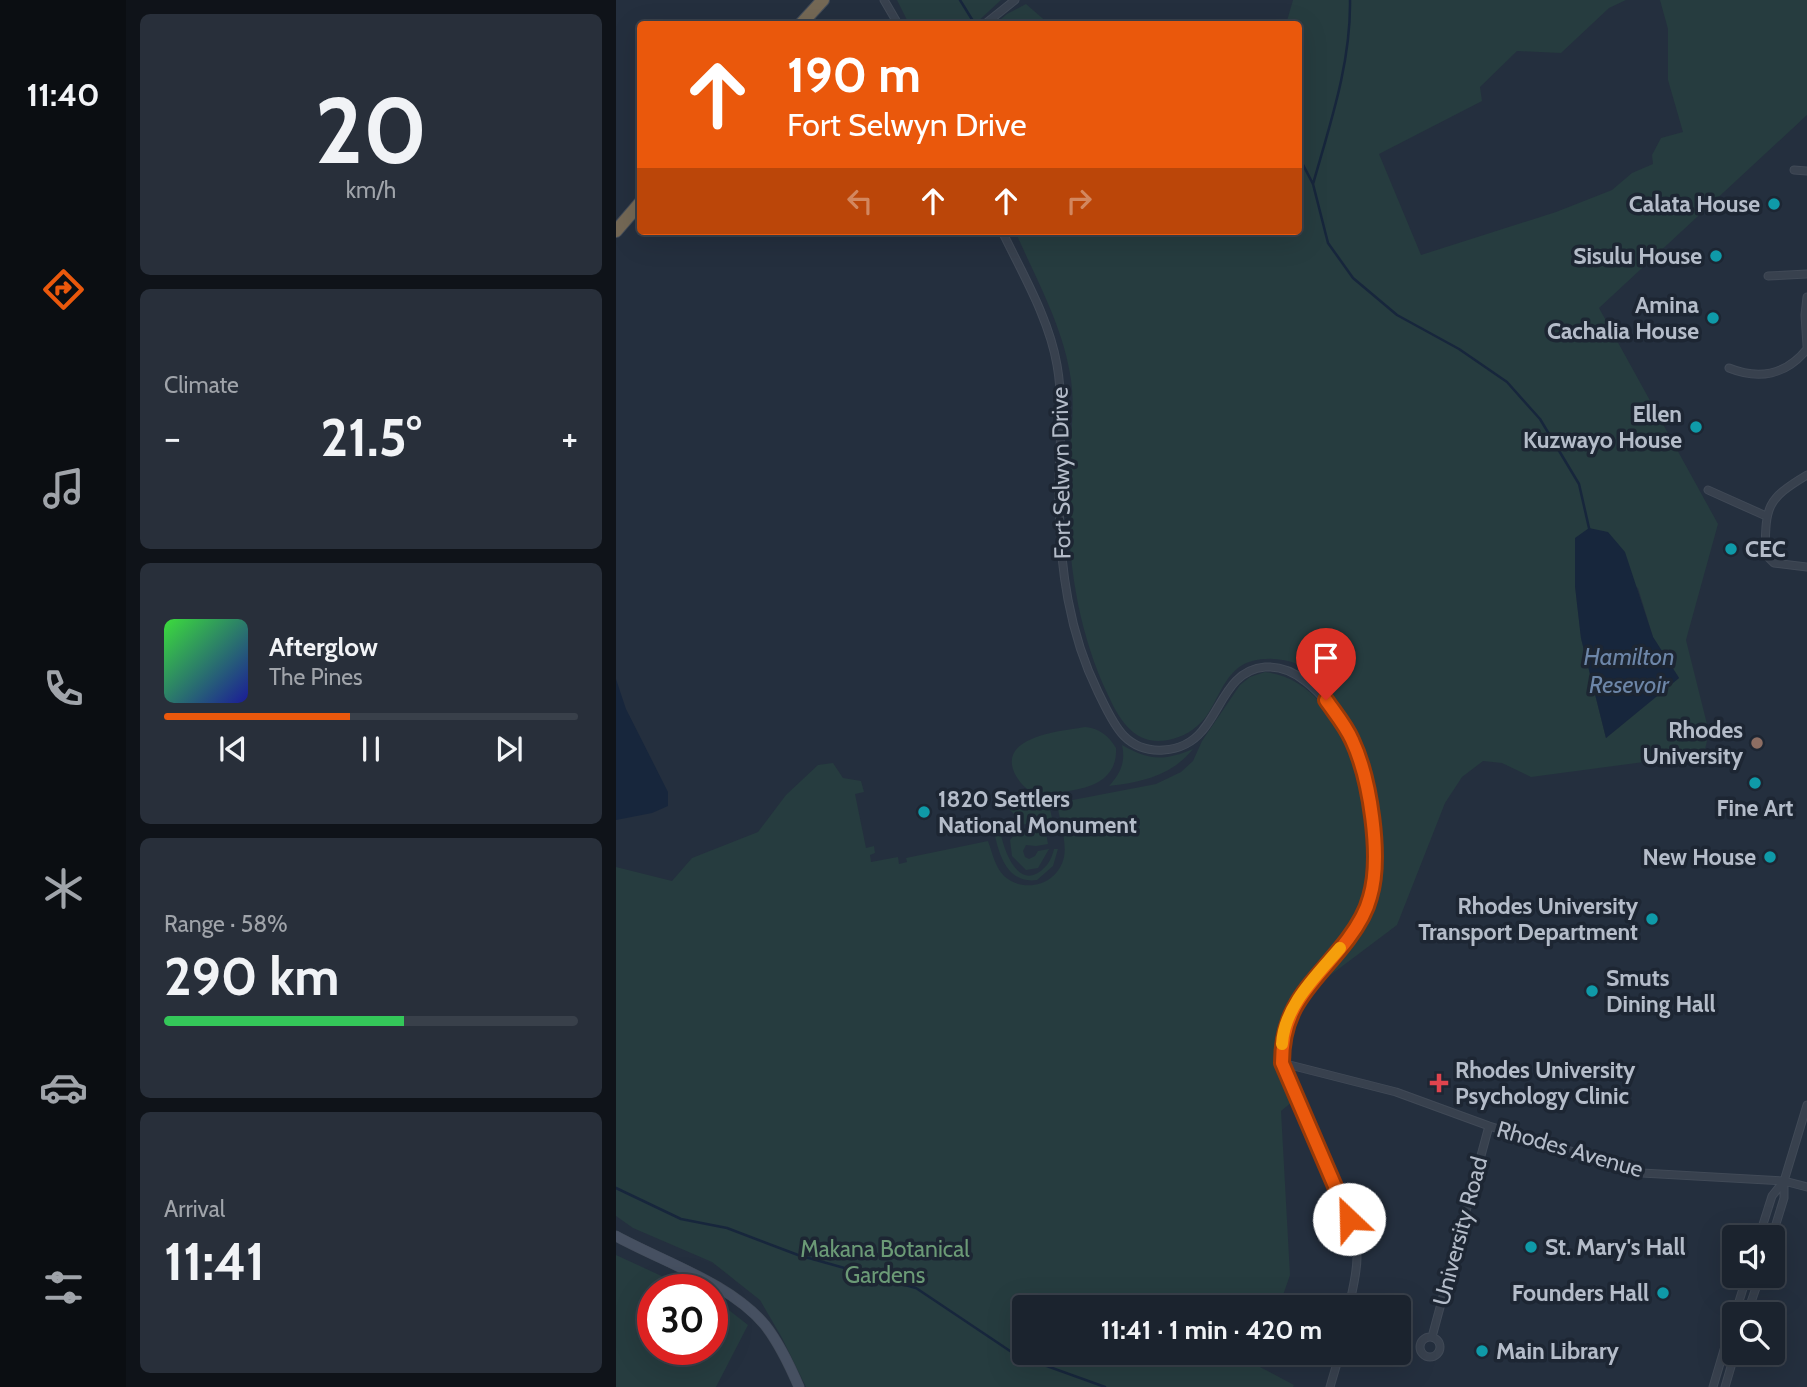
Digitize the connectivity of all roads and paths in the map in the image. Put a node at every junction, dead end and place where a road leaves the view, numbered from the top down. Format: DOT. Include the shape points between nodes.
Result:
graph roads {
  1 [pos="823,0"];
  2 [pos="884,0"];
  3 [pos="1014,0"];
  4 [pos="804,21"];
  5 [pos="896,21"];
  6 [pos="988,21"];
  7 [pos="1794,170"];
  8 [pos="1807,171"];
  9 [pos="637,206"];
  10 [pos="616,231"];
  11 [pos="1004,235"];
  12 [pos="1807,274"];
  13 [pos="1768,276"];
  14 [pos="1807,297"];
  15 [pos="1807,348"];
  16 [pos="1729,368"];
  17 [pos="1807,475"];
  18 [pos="1709,490"];
  19 [pos="1766,516"];
  20 [pos="1807,567"];
  21 [pos="1282,1063"];
  22 [pos="1807,1105"];
  23 [pos="1489,1126"];
  24 [pos="1784,1181"];
  25 [pos="1807,1187"];
  26 [pos="1763,1225"];
  27 [pos="1776,1225"];
  28 [pos="616,1236"];
  29 [pos="1351,1295"];
  30 [pos="1432,1337"];
  31 [pos="1722,1358"];
  32 [pos="1336,1365"];
  33 [pos="1731,1365"];
  34 [pos="799,1387"];
  35 [pos="1330,1387"];
  36 [pos="1713,1387"];
  37 [pos="1725,1387"];
  1 -- 4 [label="highway"];
  2 -- 5 [label="street"];
  3 -- 6 [label="street"];
  7 -- 8 [label="street"];
  9 -- 10 [label="highway"];
  11 -- 21 [label="street, Fort Selwyn Drive" via="1054,350 1061,405 1063,571 1071,618 1081,655 1122,734 1157,750 1179,747 1201,733 1235,681 1257,668 1271,666 1288,670 1326,700 1358,753 1371,809 1371,896 1348,940 1311,982 1286,1025"];
  12 -- 13 [label="street"];
  14 -- 15 [label="street"];
  15 -- 16 [label="street" via="1788,367 1769,374 1749,375"];
  17 -- 19 [label="street" via="1782,490"];
  18 -- 19 [label="street"];
  19 -- 20 [label="street" via="1765,554 1769,560 1787,567"];
  21 -- 23 [label="street, Rhodes Avenue" via="1396,1092"];
  21 -- 29 [label="street" via="1349,1219 1355,1240"];
  22 -- 24 [label="street"];
  23 -- 24 [label="street, Rhodes Avenue" via="1642,1173"];
  23 -- 30 [label="street, University Road"];
  24 -- 25 [label="street, Rhodes Avenue"];
  24 -- 26 [label="street" via="1772,1196"];
  24 -- 27 [label="street"];
  28 -- 34 [label="main road" via="697,1276 750,1310 765,1326"];
  31 -- 36 [label="street"];
  32 -- 35 [label="street"];
  33 -- 37 [label="street"];
}
